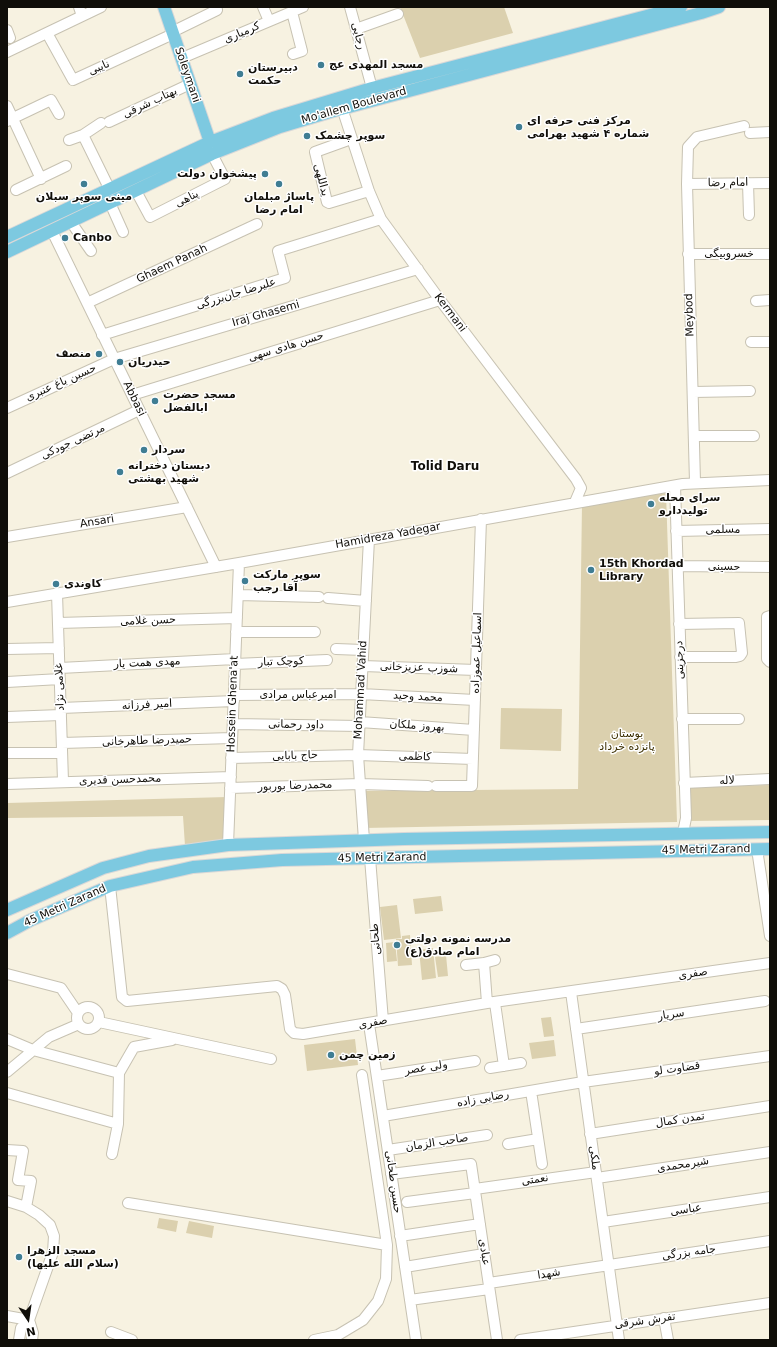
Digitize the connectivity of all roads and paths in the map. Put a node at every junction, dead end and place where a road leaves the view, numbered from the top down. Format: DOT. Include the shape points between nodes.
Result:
graph roads {
  1 [pos="101,7"];
  2 [pos="164,7"];
  3 [pos="263,7"];
  4 [pos="350,7"];
  5 [pos="681,7"];
  6 [pos="719,7"];
  7 [pos="298,9"];
  8 [pos="217,10"];
  9 [pos="81,12"];
  10 [pos="398,14"];
  11 [pos="269,21"];
  12 [pos="356,29"];
  13 [pos="47,33"];
  14 [pos="173,33"];
  15 [pos="7,52"];
  16 [pos="293,54"];
  17 [pos="182,58"];
  18 [pos="190,84"];
  19 [pos="372,88"];
  20 [pos="7,106"];
  21 [pos="342,108"];
  22 [pos="59,114"];
  23 [pos="10,120"];
  24 [pos="770,132"];
  25 [pos="82,135"];
  26 [pos="352,139"];
  27 [pos="69,140"];
  28 [pos="211,148"];
  29 [pos="66,166"];
  30 [pos="41,179"];
  31 [pos="748,183"];
  32 [pos="770,183"];
  33 [pos="687,184"];
  34 [pos="16,190"];
  35 [pos="110,190"];
  36 [pos="136,190"];
  37 [pos="369,191"];
  38 [pos="110,203"];
  39 [pos="749,215"];
  40 [pos="381,219"];
  41 [pos="71,222"];
  42 [pos="257,224"];
  43 [pos="52,232"];
  44 [pos="123,232"];
  45 [pos="7,237"];
  46 [pos="90,251"];
  47 [pos="7,252"];
  48 [pos="688,254"];
  49 [pos="770,254"];
  50 [pos="418,269"];
  51 [pos="440,300"];
  52 [pos="770,300"];
  53 [pos="756,301"];
  54 [pos="87,303"];
  55 [pos="102,335"];
  56 [pos="751,342"];
  57 [pos="770,342"];
  58 [pos="114,359"];
  59 [pos="750,391"];
  60 [pos="693,392"];
  61 [pos="132,395"];
  62 [pos="7,408"];
  63 [pos="139,410"];
  64 [pos="694,436"];
  65 [pos="754,436"];
  66 [pos="7,473"];
  67 [pos="770,480"];
  68 [pos="695,482"];
  69 [pos="675,486"];
  70 [pos="575,502"];
  71 [pos="187,507"];
  72 [pos="481,519"];
  73 [pos="770,529"];
  74 [pos="676,531"];
  75 [pos="7,538"];
  76 [pos="369,540"];
  77 [pos="239,563"];
  78 [pos="677,566"];
  79 [pos="216,567"];
  80 [pos="770,567"];
  81 [pos="57,593"];
  82 [pos="238,595"];
  83 [pos="366,601"];
  84 [pos="7,602"];
  85 [pos="768,617"];
  86 [pos="237,618"];
  87 [pos="58,623"];
  88 [pos="679,624"];
  89 [pos="236,632"];
  90 [pos="315,632"];
  91 [pos="59,648"];
  92 [pos="7,649"];
  93 [pos="336,649"];
  94 [pos="363,650"];
  95 [pos="680,656"];
  96 [pos="327,660"];
  97 [pos="235,661"];
  98 [pos="769,662"];
  99 [pos="363,666"];
  100 [pos="60,668"];
  101 [pos="476,670"];
  102 [pos="60,680"];
  103 [pos="7,682"];
  104 [pos="361,694"];
  105 [pos="234,698"];
  106 [pos="475,700"];
  107 [pos="61,712"];
  108 [pos="7,716"];
  109 [pos="682,719"];
  110 [pos="739,719"];
  111 [pos="233,724"];
  112 [pos="360,724"];
  113 [pos="474,730"];
  114 [pos="232,738"];
  115 [pos="62,748"];
  116 [pos="7,753"];
  117 [pos="358,755"];
  118 [pos="231,758"];
  119 [pos="473,759"];
  120 [pos="231,777"];
  121 [pos="770,779"];
  122 [pos="63,781"];
  123 [pos="684,783"];
  124 [pos="8,784"];
  125 [pos="360,784"];
  126 [pos="472,786"];
  127 [pos="230,788"];
  128 [pos="770,832"];
  129 [pos="683,833"];
  130 [pos="704,833"];
  131 [pos="754,833"];
  132 [pos="364,840"];
  133 [pos="228,846"];
  134 [pos="757,849"];
  135 [pos="770,849"];
  136 [pos="699,851"];
  137 [pos="370,858"];
  138 [pos="110,886"];
  139 [pos="768,908"];
  140 [pos="7,910"];
  141 [pos="7,934"];
  142 [pos="770,936"];
  143 [pos="495,960"];
  144 [pos="484,963"];
  145 [pos="770,963"];
  146 [pos="466,965"];
  147 [pos="7,974"];
  148 [pos="571,992"];
  149 [pos="765,1001"];
  150 [pos="491,1003"];
  151 [pos="78,1013"];
  152 [pos="383,1021"];
  153 [pos="99,1022"];
  154 [pos="79,1024"];
  155 [pos="369,1024"];
  156 [pos="576,1029"];
  157 [pos="7,1039"];
  158 [pos="177,1039"];
  159 [pos="33,1050"];
  160 [pos="770,1056"];
  161 [pos="271,1059"];
  162 [pos="475,1061"];
  163 [pos="521,1063"];
  164 [pos="504,1066"];
  165 [pos="490,1068"];
  166 [pos="7,1072"];
  167 [pos="119,1073"];
  168 [pos="362,1075"];
  169 [pos="377,1076"];
  170 [pos="583,1082"];
  171 [pos="530,1091"];
  172 [pos="7,1093"];
  173 [pos="770,1106"];
  174 [pos="383,1116"];
  175 [pos="118,1124"];
  176 [pos="590,1134"];
  177 [pos="487,1135"];
  178 [pos="538,1139"];
  179 [pos="508,1144"];
  180 [pos="7,1150"];
  181 [pos="388,1150"];
  182 [pos="770,1152"];
  183 [pos="112,1154"];
  184 [pos="542,1164"];
  185 [pos="391,1174"];
  186 [pos="596,1175"];
  187 [pos="475,1191"];
  188 [pos="770,1198"];
  189 [pos="7,1201"];
  190 [pos="407,1202"];
  191 [pos="128,1203"];
  192 [pos="26,1207"];
  193 [pos="603,1222"];
  194 [pos="480,1224"];
  195 [pos="400,1236"];
  196 [pos="770,1241"];
  197 [pos="387,1245"];
  198 [pos="484,1254"];
  199 [pos="609,1265"];
  200 [pos="405,1267"];
  201 [pos="489,1286"];
  202 [pos="410,1300"];
  203 [pos="770,1303"];
  204 [pos="7,1316"];
  205 [pos="664,1318"];
  206 [pos="29,1320"];
  207 [pos="617,1325"];
  208 [pos="111,1332"];
  209 [pos="19,1340"];
  210 [pos="32,1340"];
  211 [pos="132,1340"];
  212 [pos="314,1340"];
  213 [pos="416,1340"];
  214 [pos="497,1340"];
  215 [pos="520,1340"];
  216 [pos="619,1340"];
  217 [pos="668,1340"];
  1 -- 9 [label="street"];
  2 -- 14 [label="main road, Soleymani"];
  3 -- 11 [label="street"];
  4 -- 12 [label="street, رجایی"];
  5 -- 19 [label="main road, Mo'allem Boulevard"];
  6 -- 21 [label="main road, Mo'allem Boulevard"];
  7 -- 11 [label="street, کرمیاری"];
  7 -- 16 [label="street" via="302,51"];
  8 -- 14 [label="street"];
  9 -- 13 [label="street"];
  10 -- 12 [label="street"];
  11 -- 17 [label="street, کرمیاری"];
  12 -- 19 [label="street, رجایی"];
  13 -- 14 [label="street, نایبی" via="73,80"];
  13 -- 15 [label="street"];
  14 -- 17 [label="main road, Soleymani"];
  17 -- 18 [label="main road, Soleymani"];
  18 -- 25 [label="street, بهتاب شرقی"];
  18 -- 28 [label="main road, Soleymani"];
  19 -- 28 [label="main road, Mo'allem Boulevard" via="273,118"];
  20 -- 23 [label="street"];
  21 -- 26 [label="street, Kermani"];
  21 -- 28 [label="main road, Mo'allem Boulevard"];
  22 -- 23 [label="street" via="51,100"];
  23 -- 30 [label="street"];
  24 -- 33 [label="street, Meybod" via="747,130 697,137 688,147"];
  25 -- 27 [label="street, بهتاب شرقی"];
  25 -- 35 [label="street"];
  26 -- 37 [label="street, Kermani"];
  26 -- 37 [label="street, یداللهی" via="315,152 327,202"];
  28 -- 35 [label="main road, Mo'allem Boulevard"];
  28 -- 36 [label="main road, Mo'allem Boulevard"];
  28 -- 36 [label="street, پناهی" via="225,180 150,217"];
  29 -- 30 [label="street"];
  30 -- 34 [label="street"];
  31 -- 32 [label="street, امام رضا"];
  31 -- 33 [label="street, امام رضا"];
  31 -- 39 [label="street"];
  33 -- 48 [label="street, Meybod"];
  35 -- 45 [label="main road, Mo'allem Boulevard"];
  36 -- 38 [label="main road, Mo'allem Boulevard"];
  37 -- 40 [label="street, Kermani"];
  38 -- 41 [label="main road, Mo'allem Boulevard"];
  38 -- 44 [label="street"];
  40 -- 50 [label="street, Kermani"];
  40 -- 55 [label="street, علیرضا جان‌بزرگی" via="278,251 285,278"];
  41 -- 43 [label="main road, Mo'allem Boulevard"];
  41 -- 46 [label="street"];
  42 -- 54 [label="street, Ghaem Panah"];
  43 -- 47 [label="main road, Mo'allem Boulevard"];
  43 -- 54 [label="street, Abbasi"];
  48 -- 49 [label="street, خسروبیگی"];
  48 -- 60 [label="street, Meybod"];
  50 -- 51 [label="street, Kermani"];
  50 -- 58 [label="street, Iraj Ghasemi"];
  51 -- 61 [label="street, حسن هادی سهی"];
  51 -- 70 [label="street, Kermani" via="576,479 580,488"];
  52 -- 53 [label="street"];
  54 -- 55 [label="street, Abbasi"];
  55 -- 58 [label="street, Abbasi"];
  56 -- 57 [label="street"];
  58 -- 61 [label="street, Abbasi"];
  58 -- 62 [label="street, حسین باغ عنبری"];
  59 -- 60 [label="street"];
  60 -- 64 [label="street, Meybod"];
  61 -- 63 [label="street, Abbasi"];
  63 -- 66 [label="street, مرتضی جودکی"];
  63 -- 71 [label="street, Abbasi"];
  64 -- 65 [label="street"];
  64 -- 68 [label="street, Meybod"];
  67 -- 68 [label="street, Hamidreza Yadegar"];
  68 -- 69 [label="street, Hamidreza Yadegar"];
  69 -- 70 [label="street, Hamidreza Yadegar"];
  69 -- 74 [label="street, درجزینی"];
  70 -- 72 [label="street, Hamidreza Yadegar"];
  71 -- 75 [label="street, Ansari"];
  71 -- 79 [label="street, Abbasi"];
  72 -- 76 [label="street, Hamidreza Yadegar"];
  72 -- 101 [label="street, اسماعیل عموزاده"];
  73 -- 74 [label="street, مسلمی"];
  74 -- 78 [label="street, درجزینی"];
  76 -- 77 [label="street, Hamidreza Yadegar"];
  76 -- 83 [label="street, Mohammad Vahid"];
  77 -- 79 [label="street, Hamidreza Yadegar"];
  77 -- 82 [label="street, Hossein Ghena'at"];
  78 -- 80 [label="street, حسینی"];
  78 -- 88 [label="street, درجزینی"];
  79 -- 81 [label="street, Hamidreza Yadegar"];
  81 -- 84 [label="street, Hamidreza Yadegar"];
  81 -- 87 [label="street, غلامی نژاد"];
  82 -- 83 [label="street"];
  82 -- 86 [label="street, Hossein Ghena'at"];
  83 -- 94 [label="street, Mohammad Vahid"];
  85 -- 98 [label="street"];
  86 -- 87 [label="street, حسن غلامی"];
  86 -- 89 [label="street, Hossein Ghena'at"];
  87 -- 91 [label="street, غلامی نژاد"];
  88 -- 95 [label="street, درجزینی"];
  88 -- 95 [label="street" via="739,623 742,653 740,656"];
  89 -- 90 [label="street"];
  89 -- 97 [label="street, Hossein Ghena'at"];
  91 -- 92 [label="street"];
  91 -- 100 [label="street, غلامی نژاد"];
  93 -- 94 [label="street"];
  94 -- 99 [label="street, Mohammad Vahid"];
  95 -- 109 [label="street, درجزینی"];
  96 -- 97 [label="street, کوچک تبار"];
  97 -- 100 [label="street, مهدی همت یار"];
  97 -- 105 [label="street, Hossein Ghena'at"];
  99 -- 101 [label="street, شوزب عزیزخانی"];
  99 -- 104 [label="street, Mohammad Vahid"];
  100 -- 102 [label="street, غلامی نژاد"];
  101 -- 106 [label="street, اسماعیل عموزاده"];
  102 -- 103 [label="street"];
  102 -- 107 [label="street, غلامی نژاد"];
  104 -- 105 [label="street, امیرعباس مرادی"];
  104 -- 106 [label="street, محمد وحید"];
  104 -- 112 [label="street, Mohammad Vahid"];
  105 -- 107 [label="street, امیر فرزانه"];
  105 -- 111 [label="street, Hossein Ghena'at"];
  106 -- 113 [label="street, اسماعیل عموزاده"];
  107 -- 108 [label="street, امیر فرزانه"];
  107 -- 115 [label="street, غلامی نژاد"];
  109 -- 110 [label="street"];
  109 -- 123 [label="street, درجزینی"];
  111 -- 112 [label="street, داود رحمانی"];
  111 -- 114 [label="street, Hossein Ghena'at"];
  112 -- 113 [label="street, بهروز ملکان"];
  112 -- 117 [label="street, Mohammad Vahid"];
  113 -- 119 [label="street, اسماعیل عموزاده"];
  114 -- 115 [label="street, حمیدرضا طاهرخانی"];
  114 -- 118 [label="street, Hossein Ghena'at"];
  115 -- 116 [label="street, حمیدرضا طاهرخانی"];
  115 -- 122 [label="street, غلامی نژاد"];
  117 -- 118 [label="street, حاج بابایی"];
  117 -- 119 [label="street, کاظمی"];
  117 -- 125 [label="street, Mohammad Vahid"];
  118 -- 120 [label="street, Hossein Ghena'at"];
  119 -- 126 [label="street, اسماعیل عموزاده"];
  120 -- 122 [label="street, محمدحسن قدیری"];
  120 -- 127 [label="street, Hossein Ghena'at"];
  121 -- 123 [label="street, لاله"];
  122 -- 124 [label="street, محمدحسن قدیری"];
  123 -- 129 [label="street, درجزینی" via="686,818"];
  125 -- 126 [label="street, محمدرضا بوربور"];
  125 -- 127 [label="street, محمدرضا بوربور"];
  125 -- 132 [label="street, Mohammad Vahid"];
  127 -- 133 [label="street, Hossein Ghena'at"];
  128 -- 131 [label="main road, 45 Metri Zarand"];
  129 -- 130 [label="main road, 45 Metri Zarand"];
  129 -- 132 [label="main road, 45 Metri Zarand"];
  130 -- 131 [label="main road, 45 Metri Zarand"];
  130 -- 136 [label="main road" via="713,842"];
  131 -- 134 [label="main road"];
  132 -- 133 [label="main road, 45 Metri Zarand"];
  133 -- 140 [label="main road, 45 Metri Zarand" via="149,856 103,868"];
  134 -- 135 [label="main road, 45 Metri Zarand"];
  134 -- 136 [label="main road, 45 Metri Zarand"];
  134 -- 139 [label="street"];
  136 -- 137 [label="main road, 45 Metri Zarand"];
  137 -- 138 [label="main road, 45 Metri Zarand" via="282,860 193,867"];
  137 -- 152 [label="street, طحانی"];
  138 -- 141 [label="main road, 45 Metri Zarand" via="31,920"];
  138 -- 155 [label="street, صفری" via="120,994 127,1000 277,986 285,995 290,1029 294,1033 303,1034"];
  139 -- 142 [label="street"];
  143 -- 144 [label="street"];
  144 -- 146 [label="street"];
  144 -- 150 [label="street"];
  145 -- 148 [label="street, صفری"];
  147 -- 151 [label="street" via="61,988"];
  148 -- 150 [label="street, صفری"];
  148 -- 156 [label="street, ملکی"];
  149 -- 156 [label="street, سریار"];
  150 -- 152 [label="street, صفری"];
  150 -- 164 [label="street"];
  151 -- 153 [label="street" via="84,1008 92,1008 98,1012"];
  151 -- 154 [label="street"];
  152 -- 155 [label="street, صفری"];
  153 -- 154 [label="street" via="95,1027 88,1029"];
  153 -- 158 [label="street"];
  154 -- 159 [label="street" via="49,1037"];
  155 -- 169 [label="street, حسین طحانی"];
  156 -- 170 [label="street, ملکی"];
  157 -- 159 [label="street"];
  158 -- 161 [label="street"];
  158 -- 167 [label="street" via="134,1047"];
  159 -- 166 [label="street"];
  159 -- 167 [label="street"];
  160 -- 170 [label="street, قضاوت لو"];
  162 -- 169 [label="street, ولی عصر"];
  163 -- 164 [label="street"];
  164 -- 165 [label="street"];
  167 -- 175 [label="street"];
  168 -- 197 [label="street"];
  169 -- 174 [label="street, حسین طحانی"];
  170 -- 171 [label="street, رضایی زاده"];
  170 -- 176 [label="street, ملکی"];
  171 -- 174 [label="street, رضایی زاده"];
  171 -- 178 [label="street"];
  172 -- 175 [label="street"];
  173 -- 176 [label="street, تمدن کمال"];
  174 -- 181 [label="street, حسین طحانی"];
  175 -- 183 [label="street"];
  176 -- 186 [label="street, ملکی"];
  177 -- 181 [label="street, صاحب الزمان"];
  178 -- 179 [label="street"];
  178 -- 184 [label="street"];
  180 -- 192 [label="street" via="23,1151 18,1180 31,1181"];
  181 -- 185 [label="street, حسین طحانی"];
  182 -- 186 [label="street, شیرمحمدی"];
  185 -- 187 [label="street, عبادی" via="470,1164"];
  185 -- 195 [label="street, حسین طحانی"];
  186 -- 187 [label="street, نعمتی"];
  186 -- 193 [label="street, ملکی"];
  187 -- 190 [label="street, نعمتی"];
  187 -- 194 [label="street, عبادی"];
  188 -- 193 [label="street, عباسی"];
  189 -- 192 [label="street"];
  191 -- 197 [label="street"];
  192 -- 206 [label="street" via="50,1225 54,1236 53,1252"];
  193 -- 199 [label="street, ملکی"];
  194 -- 195 [label="street"];
  194 -- 198 [label="street, عبادی"];
  195 -- 200 [label="street, حسین طحانی"];
  196 -- 199 [label="street, جامه بزرگی"];
  197 -- 212 [label="street" via="386,1279 378,1301 363,1320 338,1336"];
  198 -- 200 [label="street"];
  198 -- 201 [label="street, عبادی"];
  199 -- 201 [label="street, شهدا"];
  199 -- 207 [label="street, ملکی"];
  200 -- 202 [label="street, حسین طحانی"];
  201 -- 202 [label="street, شهدا"];
  201 -- 214 [label="street, عبادی"];
  202 -- 213 [label="street, حسین طحانی"];
  203 -- 205 [label="street, تفرش شرقی"];
  204 -- 206 [label="street"];
  205 -- 207 [label="street, تفرش شرقی"];
  205 -- 217 [label="street"];
  206 -- 209 [label="street" via="21,1328"];
  206 -- 210 [label="street" via="33,1333"];
  207 -- 215 [label="street, تفرش شرقی"];
  207 -- 216 [label="street, ملکی"];
  208 -- 211 [label="street"];
}
